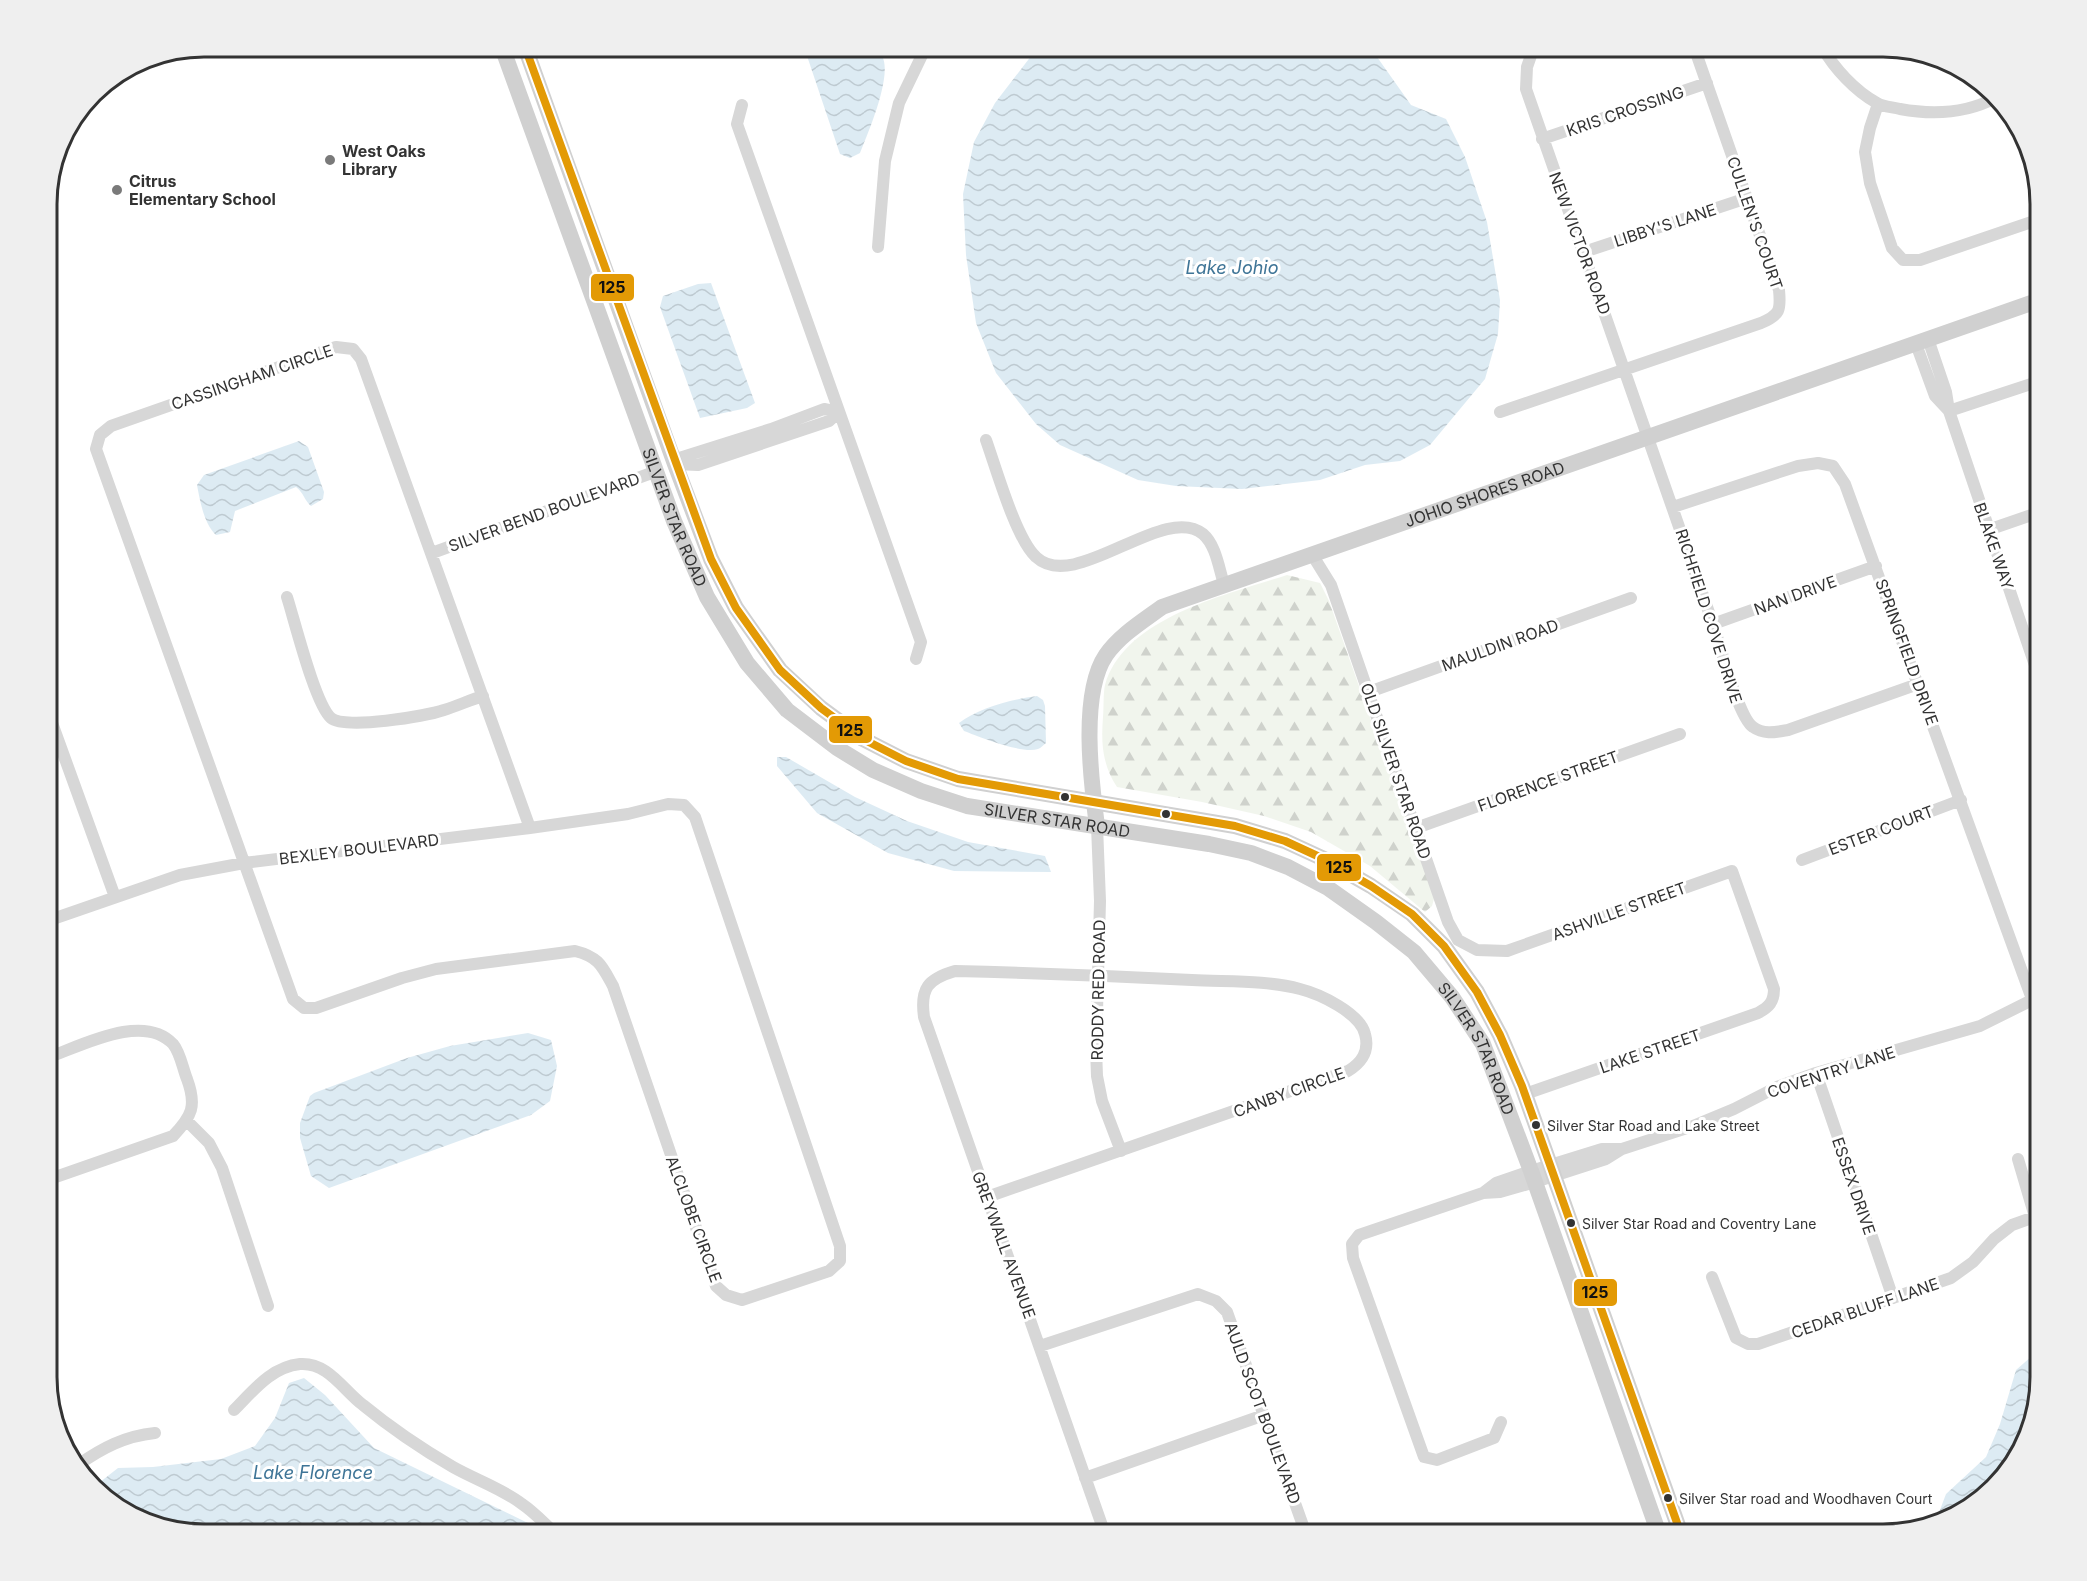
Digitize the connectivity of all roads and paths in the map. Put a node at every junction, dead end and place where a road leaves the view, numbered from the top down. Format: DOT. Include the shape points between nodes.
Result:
graph roads {
  1 [pos="506,57"];
  2 [pos="519,57"];
  3 [pos="529,57"];
  4 [pos="921,57"];
  5 [pos="1530,57"];
  6 [pos="1698,57"];
  7 [pos="1830,57"];
  8 [pos="1707,83"];
  9 [pos="1989,102"];
  10 [pos="1878,104"];
  11 [pos="742,105"];
  12 [pos="553,124"];
  13 [pos="1542,139"];
  14 [pos="1747,198"];
  15 [pos="2030,222"];
  16 [pos="878,248"];
  17 [pos="1584,252"];
  18 [pos="2030,304"];
  19 [pos="609,340"];
  20 [pos="1922,342"];
  21 [pos="1624,368"];
  22 [pos="2030,384"];
  23 [pos="1949,411"];
  24 [pos="839,412"];
  25 [pos="1500,412"];
  26 [pos="1648,438"];
  27 [pos="986,440"];
  28 [pos="674,462"];
  29 [pos="657,471"];
  30 [pos="1673,507"];
  31 [pos="2030,515"];
  32 [pos="1988,530"];
  33 [pos="432,553"];
  34 [pos="1313,555"];
  35 [pos="1876,566"];
  36 [pos="1224,584"];
  37 [pos="287,597"];
  38 [pos="1631,598"];
  39 [pos="736,608"];
  40 [pos="1713,624"];
  41 [pos="2030,635"];
  42 [pos="916,660"];
  43 [pos="1918,684"];
  44 [pos="1369,692"];
  45 [pos="483,696"];
  46 [pos="1680,734"];
  47 [pos="57,737"];
  48 [pos="1961,800"];
  49 [pos="1094,802"];
  50 [pos="1096,826"];
  51 [pos="530,828"];
  52 [pos="1416,828"];
  53 [pos="1802,860"];
  54 [pos="244,863"];
  55 [pos="114,897"];
  56 [pos="57,917"];
  57 [pos="1507,951"];
  58 [pos="955,972"];
  59 [pos="1098,975"];
  60 [pos="2030,981"];
  61 [pos="2030,1000"];
  62 [pos="1772,1002"];
  63 [pos="57,1054"];
  64 [pos="1816,1073"];
  65 [pos="1525,1094"];
  66 [pos="187,1121"];
  67 [pos="1121,1151"];
  68 [pos="2018,1159"];
  69 [pos="1553,1171"];
  70 [pos="1533,1176"];
  71 [pos="57,1177"];
  72 [pos="2030,1193"];
  73 [pos="987,1197"];
  74 [pos="2030,1219"];
  75 [pos="1712,1277"];
  76 [pos="1893,1298"];
  77 [pos="268,1306"];
  78 [pos="1040,1346"];
  79 [pos="234,1410"];
  80 [pos="1264,1415"];
  81 [pos="1618,1420"];
  82 [pos="1501,1422"];
  83 [pos="155,1433"];
  84 [pos="84,1462"];
  85 [pos="1085,1478"];
  86 [pos="545,1524"];
  87 [pos="1101,1524"];
  88 [pos="1302,1524"];
  89 [pos="1655,1524"];
  90 [pos="1667,1524"];
  91 [pos="1677,1524"];
  1 -- 19 [label="main road, SILVER STAR ROAD"];
  2 -- 12 [label="main road" via="542,120"];
  3 -- 12 [label="main road, SILVER STAR ROAD"];
  4 -- 16 [label="street" via="899,103 885,161"];
  5 -- 13 [label="street, NEW VICTOR ROAD" via="1526,89"];
  6 -- 8 [label="street, CULLEN'S COURT"];
  7 -- 10 [label="street" via="1846,79"];
  8 -- 13 [label="street, KRIS CROSSING"];
  8 -- 14 [label="street, CULLEN'S COURT"];
  9 -- 10 [label="street" via="1945,113"];
  10 -- 15 [label="street" via="1865,152 1869,183 1892,248 1903,260 1920,260"];
  11 -- 24 [label="street" via="737,124"];
  12 -- 28 [label="main road, SILVER STAR ROAD"];
  13 -- 17 [label="street, NEW VICTOR ROAD"];
  14 -- 17 [label="street, LIBBY'S LANE"];
  14 -- 21 [label="street, CULLEN'S COURT" via="1779,290 1780,306 1774,317"];
  17 -- 21 [label="street, NEW VICTOR ROAD"];
  18 -- 20 [label="main road, JOHIO SHORES ROAD"];
  19 -- 28 [label="main road" via="619,339 652,434 662,455"];
  19 -- 29 [label="main road, SILVER STAR ROAD"];
  20 -- 23 [label="street, BLAKE WAY" via="1935,396"];
  20 -- 26 [label="main road, JOHIO SHORES ROAD"];
  21 -- 25 [label="street"];
  21 -- 26 [label="street, NEW VICTOR ROAD"];
  22 -- 23 [label="street"];
  23 -- 32 [label="street, BLAKE WAY"];
  24 -- 28 [label="street" via="829,421 758,439 698,465"];
  24 -- 42 [label="street" via="921,642"];
  26 -- 30 [label="street, RICHFIELD COVE DRIVE"];
  26 -- 34 [label="main road, JOHIO SHORES ROAD"];
  27 -- 36 [label="street" via="1022,539 1037,558 1055,566 1076,564 1172,527 1190,526 1205,535"];
  28 -- 39 [label="main road, SILVER STAR ROAD" via="711,559"];
  29 -- 33 [label="street, SILVER BEND BOULEVARD"];
  29 -- 39 [label="main road" via="677,488 720,594"];
  29 -- 50 [label="main road, SILVER STAR ROAD" via="706,597 747,663 787,710 873,770 921,791 967,806"];
  30 -- 35 [label="street, SPRINGFIELD DRIVE" via="1798,465 1833,466 1845,484"];
  30 -- 40 [label="street, RICHFIELD COVE DRIVE"];
  31 -- 32 [label="street"];
  32 -- 41 [label="street, BLAKE WAY"];
  33 -- 45 [label="street, CASSINGHAM CIRCLE"];
  33 -- 54 [label="street, CASSINGHAM CIRCLE" via="361,359 353,349 336,347 111,426 100,435 96,449"];
  34 -- 36 [label="main road, JOHIO SHORES ROAD"];
  34 -- 44 [label="street, OLD SILVER STAR ROAD" via="1331,585"];
  35 -- 40 [label="street, NAN DRIVE"];
  35 -- 43 [label="street, SPRINGFIELD DRIVE"];
  36 -- 49 [label="main road, JOHIO SHORES ROAD" via="1162,608 1132,628 1106,655 1093,688 1089,722"];
  37 -- 45 [label="street" via="320,703 332,719 349,724 412,718"];
  38 -- 44 [label="street, MAULDIN ROAD"];
  39 -- 49 [label="main road, SILVER STAR ROAD" via="780,670 862,739 906,761 958,779"];
  40 -- 43 [label="street, RICHFIELD COVE DRIVE" via="1742,714 1751,727 1767,733 1788,730"];
  43 -- 48 [label="street, SPRINGFIELD DRIVE"];
  44 -- 52 [label="street, OLD SILVER STAR ROAD"];
  45 -- 51 [label="street, CASSINGHAM CIRCLE"];
  46 -- 52 [label="street, FLORENCE STREET"];
  47 -- 55 [label="street"];
  48 -- 53 [label="street, ESTER COURT"];
  48 -- 60 [label="street, SPRINGFIELD DRIVE"];
  49 -- 50 [label="main road, JOHIO SHORES ROAD"];
  49 -- 65 [label="main road, SILVER STAR ROAD" via="1235,826 1285,841 1387,897 1412,914 1444,946 1477,992"];
  50 -- 59 [label="street, RODDY RED ROAD"];
  50 -- 70 [label="main road, SILVER STAR ROAD" via="1209,844 1251,853 1288,867 1328,888 1414,952 1452,997 1483,1044"];
  51 -- 54 [label="street, BEXLEY BOULEVARD"];
  51 -- 54 [label="street, ALCLOBE CIRCLE" via="668,804 684,806 695,817 840,1246 840,1261 829,1271 741,1300 716,1286 613,986 591,955 575,951 436,969 316,1008 304,1008 293,999"];
  52 -- 57 [label="street, OLD SILVER STAR ROAD" via="1448,922 1458,940 1477,950"];
  54 -- 55 [label="street, BEXLEY BOULEVARD" via="183,874"];
  55 -- 56 [label="street, BEXLEY BOULEVARD"];
  57 -- 62 [label="street, ASHVILLE STREET" via="1732,871 1774,989"];
  58 -- 59 [label="street, CANBY CIRCLE"];
  58 -- 73 [label="street, GREYWALL AVENUE" via="929,983 922,1000 924,1017"];
  59 -- 67 [label="street, RODDY RED ROAD" via="1097,1076"];
  59 -- 67 [label="street, CANBY CIRCLE" via="1300,989 1328,1000 1356,1018 1365,1033 1366,1051 1360,1063 1348,1071"];
  61 -- 64 [label="street, COVENTRY LANE" via="1980,1026"];
  62 -- 65 [label="street, LAKE STREET" via="1758,1013"];
  63 -- 66 [label="street" via="124,1031 144,1030 162,1036 175,1046 191,1089 193,1106"];
  64 -- 69 [label="street, COVENTRY LANE" via="1693,1126 1622,1149 1606,1159"];
  64 -- 76 [label="street, ESSEX DRIVE"];
  65 -- 69 [label="main road, SILVER STAR ROAD"];
  66 -- 71 [label="street" via="173,1136 160,1142"];
  66 -- 77 [label="street" via="209,1143 222,1168"];
  67 -- 73 [label="street, CANBY CIRCLE"];
  68 -- 72 [label="street"];
  69 -- 70 [label="street, COVENTRY LANE"];
  69 -- 91 [label="main road, SILVER STAR ROAD"];
  70 -- 81 [label="main road, SILVER STAR ROAD"];
  70 -- 82 [label="street, COVENTRY LANE" via="1496,1183 1483,1192 1359,1235 1352,1244 1353,1258 1424,1457 1437,1460 1494,1438"];
  73 -- 78 [label="street, GREYWALL AVENUE"];
  74 -- 76 [label="street, CEDAR BLUFF LANE" via="2012,1225 1951,1278"];
  75 -- 76 [label="street, CEDAR BLUFF LANE" via="1736,1338 1748,1344 1758,1344"];
  78 -- 80 [label="street, AULD SCOT BOULEVARD" via="1198,1294 1216,1300 1227,1312"];
  78 -- 85 [label="street, GREYWALL AVENUE"];
  79 -- 86 [label="street" via="280,1369 302,1364 322,1368 360,1404 398,1432 454,1468 523,1504"];
  80 -- 85 [label="street"];
  80 -- 88 [label="street, AULD SCOT BOULEVARD"];
  81 -- 89 [label="main road, SILVER STAR ROAD"];
  81 -- 90 [label="main road" via="1636,1443"];
  83 -- 84 [label="street" via="117,1441"];
  85 -- 87 [label="street, GREYWALL AVENUE"];
}
